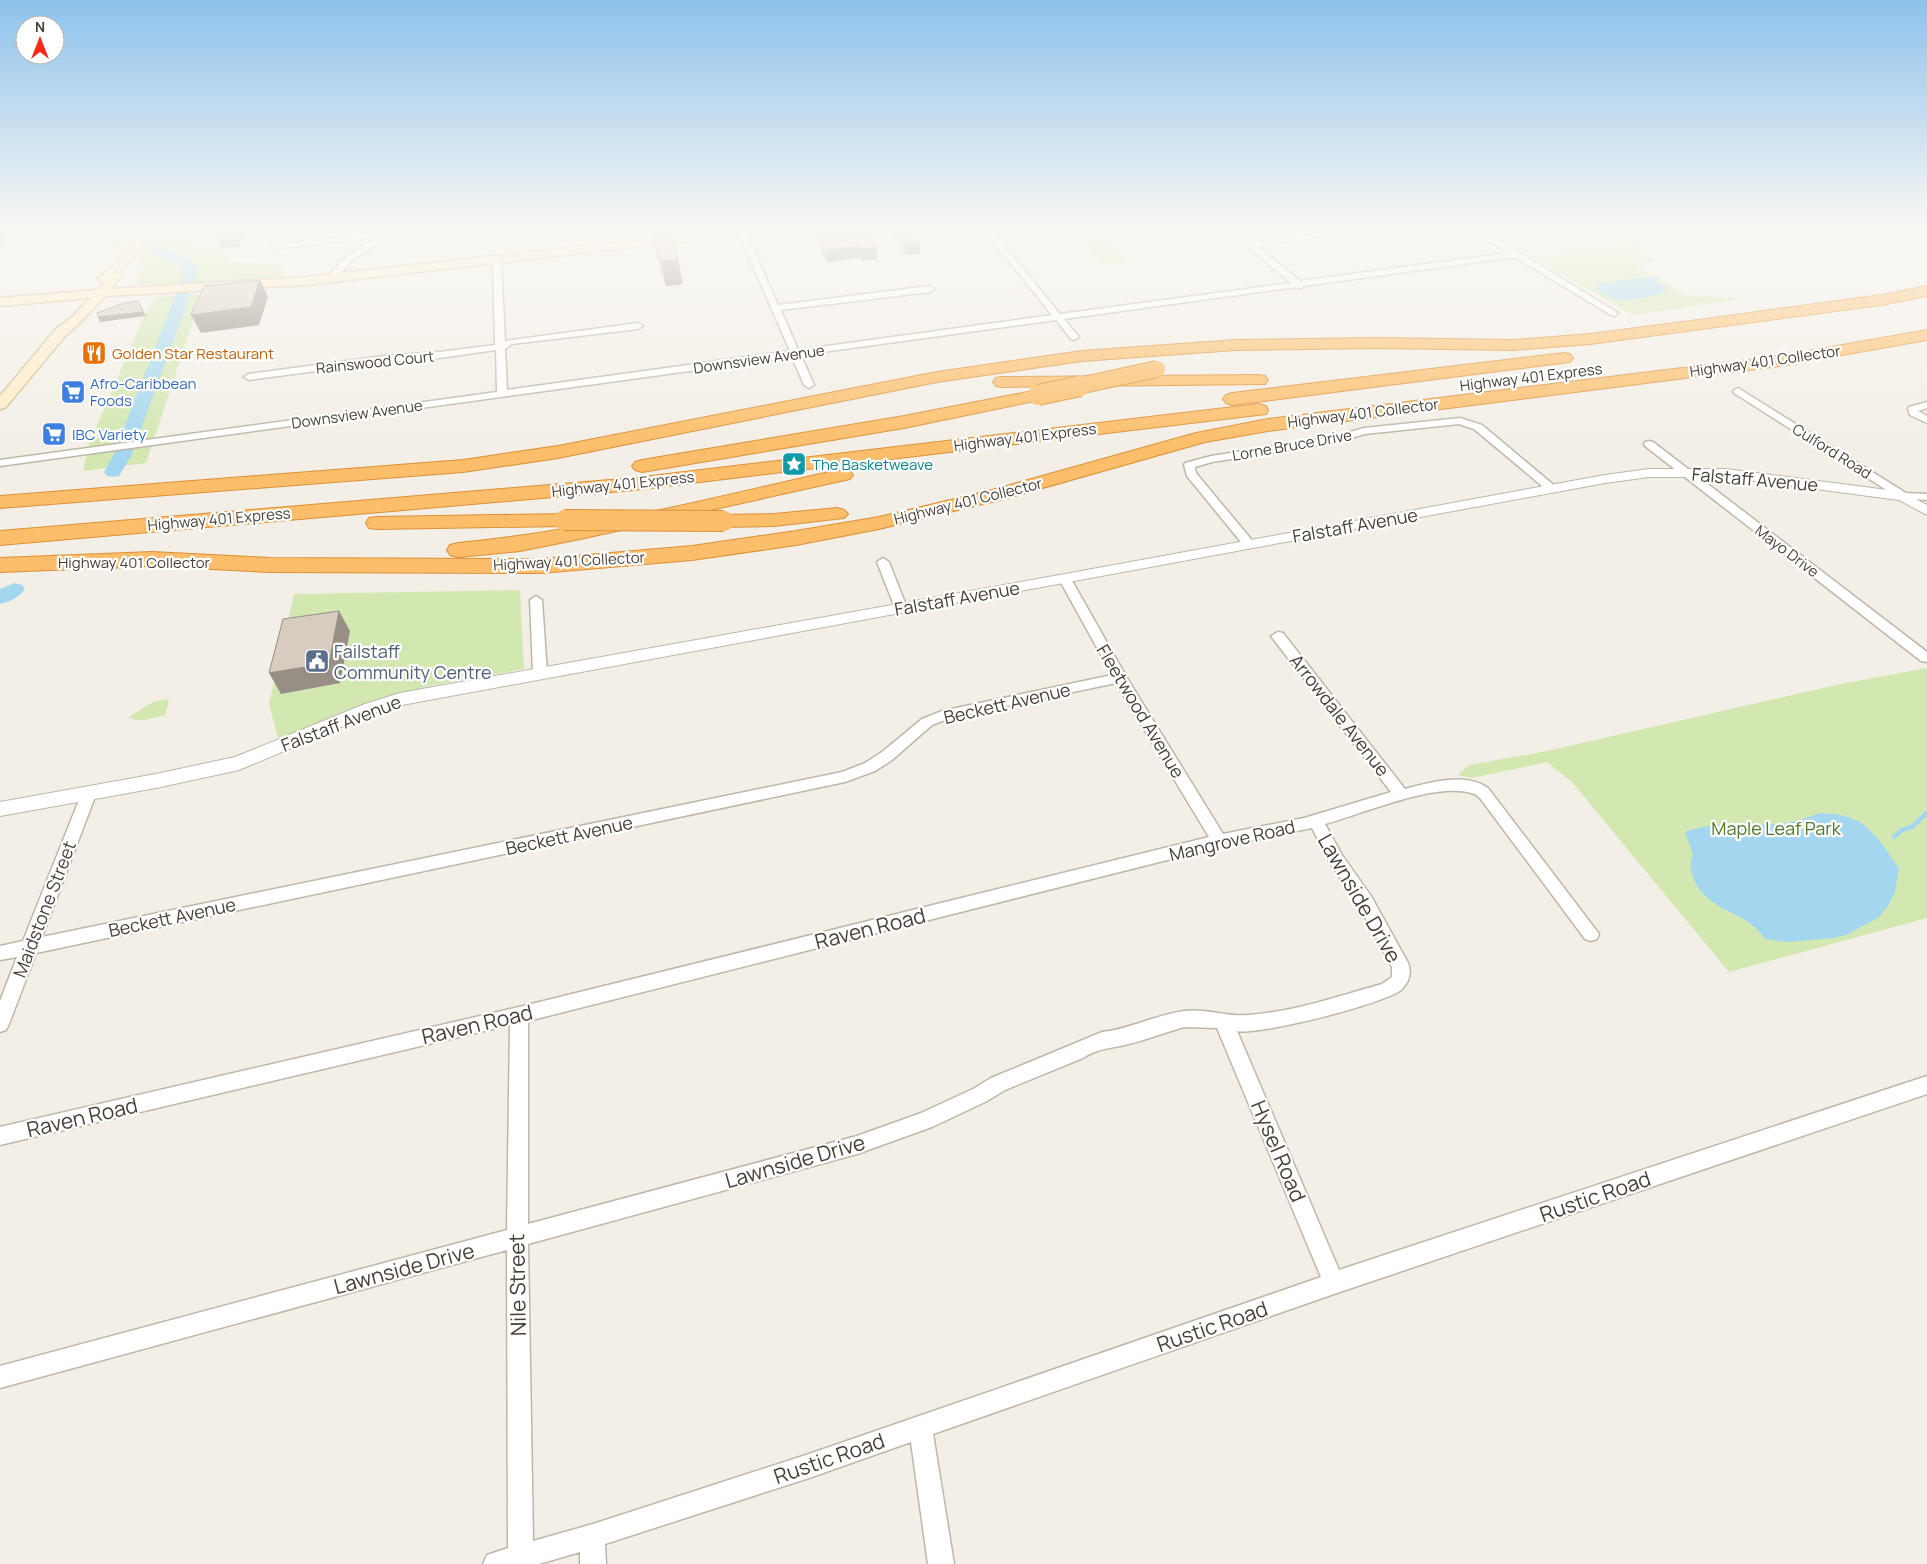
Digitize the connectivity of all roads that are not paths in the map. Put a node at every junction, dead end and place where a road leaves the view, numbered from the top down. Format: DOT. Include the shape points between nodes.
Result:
graph roads {
  1 [pos="31,301"];
  2 [pos="89,301"];
  3 [pos="498,301"];
  4 [pos="771,301"];
  5 [pos="829,301"];
  6 [pos="1046,301"];
  7 [pos="1188,301"];
  8 [pos="1596,301"];
  9 [pos="1874,301"];
  10 [pos="0,304"];
  11 [pos="1927,305"];
  12 [pos="774,308"];
  13 [pos="1614,312"];
  14 [pos="1060,318"];
  15 [pos="1927,319"];
  16 [pos="638,326"];
  17 [pos="1755,334"];
  18 [pos="1927,335"];
  19 [pos="1074,337"];
  20 [pos="1503,345"];
  21 [pos="1668,345"];
  22 [pos="500,347"];
  23 [pos="796,354"];
  24 [pos="1563,358"];
  25 [pos="249,376"];
  26 [pos="809,385"];
  27 [pos="1738,391"];
  28 [pos="502,395"];
  29 [pos="0,405"];
  30 [pos="1927,405"];
  31 [pos="1927,420"];
  32 [pos="1110,427"];
  33 [pos="1204,438"];
  34 [pos="1649,444"];
  35 [pos="0,463"];
  36 [pos="463,466"];
  37 [pos="611,471"];
  38 [pos="1685,472"];
  39 [pos="1552,489"];
  40 [pos="1903,496"];
  41 [pos="1927,497"];
  42 [pos="0,502"];
  43 [pos="1927,511"];
  44 [pos="0,521"];
  45 [pos="120,528"];
  46 [pos="0,538"];
  47 [pos="1249,544"];
  48 [pos="152,559"];
  49 [pos="882,562"];
  50 [pos="0,565"];
  51 [pos="1065,579"];
  52 [pos="536,600"];
  53 [pos="901,608"];
  54 [pos="1278,636"];
  55 [pos="1926,658"];
  56 [pos="540,673"];
  57 [pos="1120,678"];
  58 [pos="88,794"];
  59 [pos="1402,795"];
  60 [pos="0,809"];
  61 [pos="1316,821"];
  62 [pos="1219,841"];
  63 [pos="952,908"];
  64 [pos="1591,934"];
  65 [pos="30,947"];
  66 [pos="0,953"];
  67 [pos="519,1015"];
  68 [pos="1223,1020"];
  69 [pos="0,1024"];
  70 [pos="1927,1085"];
  71 [pos="0,1136"];
  72 [pos="516,1238"];
  73 [pos="1334,1283"];
  74 [pos="0,1377"];
  75 [pos="920,1426"];
  76 [pos="593,1536"];
  77 [pos="521,1555"];
  78 [pos="496,1564"];
  79 [pos="593,1564"];
  80 [pos="941,1564"];
  1 -- 10 [label="main road"];
  2 -- 29 [label="main road"];
  3 -- 22 [label="street"];
  4 -- 12 [label="street"];
  5 -- 12 [label="street"];
  6 -- 14 [label="street"];
  7 -- 14 [label="street, Downsview Avenue"];
  8 -- 13 [label="street"];
  9 -- 20 [label="highway" via="1590,339"];
  11 -- 17 [label="highway"];
  12 -- 23 [label="street"];
  14 -- 19 [label="street"];
  14 -- 23 [label="street, Downsview Avenue"];
  15 -- 32 [label="highway, Highway 401 Express" via="1754,349"];
  16 -- 22 [label="street, Rainswood Court" via="510,342"];
  18 -- 33 [label="highway, Highway 401 Collector" via="1780,361 1268,425"];
  20 -- 36 [label="highway" via="1246,345 1082,356 938,377 649,435"];
  20 -- 37 [label="highway, bridge" via="1277,354 1194,362 904,422"];
  21 -- 24 [label="highway, Highway 401 Express"];
  22 -- 25 [label="street, Rainswood Court"];
  22 -- 28 [label="street"];
  23 -- 26 [label="street"];
  23 -- 28 [label="street, Downsview Avenue"];
  24 -- 36 [label="highway" via="1237,382 1044,381 960,385 612,452 494,466"];
  24 -- 37 [label="highway, Highway 401 Express"];
  27 -- 40 [label="street, Culford Road"];
  28 -- 35 [label="street, Downsview Avenue"];
  30 -- 31 [label="street" via="1913,409"];
  32 -- 45 [label="highway, Highway 401 Express" via="634,484"];
  32 -- 48 [label="highway" via="1056,440 853,473 520,544 422,552 223,553"];
  33 -- 45 [label="highway, bridge" via="1073,464 880,509 809,517 724,521 564,520"];
  33 -- 48 [label="highway, Highway 401 Collector" via="997,495 879,523 692,553 532,566 270,565"];
  34 -- 38 [label="street, Mayo Drive"];
  36 -- 42 [label="highway"];
  37 -- 44 [label="highway, Highway 401 Express"];
  38 -- 39 [label="street, Falstaff Avenue" via="1649,473"];
  38 -- 40 [label="street, Falstaff Avenue" via="1726,473"];
  38 -- 55 [label="street, Mayo Drive"];
  39 -- 47 [label="street, Falstaff Avenue"];
  39 -- 47 [label="street, Lorne Bruce Drive" via="1478,427 1460,421 1364,431 1334,440 1211,459 1188,466 1191,474"];
  40 -- 41 [label="street, Falstaff Avenue"];
  40 -- 43 [label="street, Culford Road"];
  45 -- 46 [label="highway, Highway 401 Express"];
  47 -- 51 [label="street, Falstaff Avenue"];
  48 -- 50 [label="highway, Highway 401 Collector"];
  49 -- 53 [label="street"];
  51 -- 53 [label="street, Falstaff Avenue"];
  51 -- 57 [label="street, Fleetwood Avenue"];
  52 -- 56 [label="street"];
  53 -- 56 [label="street, Falstaff Avenue"];
  54 -- 59 [label="street, Arrowdale Avenue"];
  56 -- 58 [label="street, Falstaff Avenue" via="400,699 239,763"];
  57 -- 62 [label="street, Fleetwood Avenue"];
  57 -- 65 [label="street, Beckett Avenue" via="947,714 927,722 888,756 845,777"];
  58 -- 60 [label="street, Falstaff Avenue"];
  58 -- 65 [label="street, Maidstone Street"];
  59 -- 61 [label="street, Mangrove Road"];
  59 -- 64 [label="street, Mangrove Road" via="1456,786 1477,788 1489,797"];
  61 -- 62 [label="street, Mangrove Road"];
  61 -- 68 [label="street, Lawnside Drive" via="1401,966 1402,976 1397,984 1386,990 1296,1016 1242,1024"];
  62 -- 63 [label="street, Mangrove Road"];
  63 -- 67 [label="street, Raven Road"];
  65 -- 66 [label="street, Beckett Avenue"];
  65 -- 69 [label="street, Maidstone Street"];
  67 -- 71 [label="street, Raven Road"];
  67 -- 72 [label="street, Nile Street"];
  68 -- 72 [label="street, Lawnside Drive" via="1184,1019 1120,1038 1102,1040 998,1084 925,1121 857,1145"];
  68 -- 73 [label="street, Hysel Road"];
  70 -- 73 [label="street, Rustic Road"];
  72 -- 74 [label="street, Lawnside Drive"];
  72 -- 77 [label="street, Nile Street"];
  73 -- 75 [label="street, Rustic Road"];
  75 -- 76 [label="street, Rustic Road" via="809,1466"];
  75 -- 80 [label="street"];
  76 -- 77 [label="street, Rustic Road"];
  76 -- 79 [label="street"];
  77 -- 78 [label="street, Rustic Road"];
}
